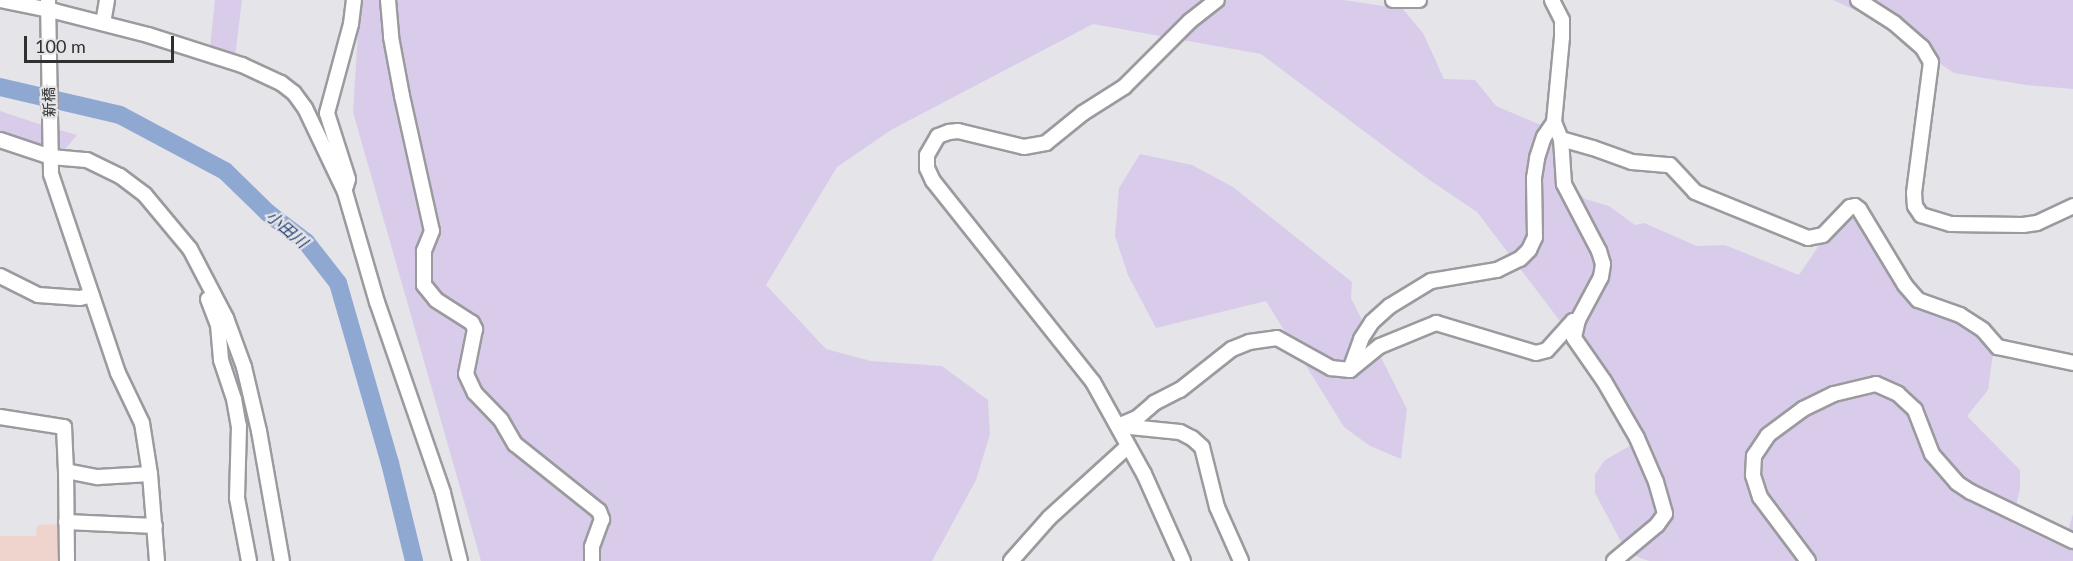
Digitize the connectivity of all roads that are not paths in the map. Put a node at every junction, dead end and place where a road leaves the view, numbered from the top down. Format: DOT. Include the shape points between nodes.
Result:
graph roads {
  1 [pos="0,0"];
  2 [pos="107,0"];
  3 [pos="354,0"];
  4 [pos="388,0"];
  5 [pos="1217,0"];
  6 [pos="1393,0"];
  7 [pos="1419,0"];
  8 [pos="1552,0"];
  9 [pos="1858,0"];
  10 [pos="48,9"];
  11 [pos="103,23"];
  12 [pos="1554,122"];
  13 [pos="0,140"];
  14 [pos="1561,140"];
  15 [pos="51,154"];
  16 [pos="345,192"];
  17 [pos="2073,206"];
  18 [pos="203,270"];
  19 [pos="0,276"];
  20 [pos="92,295"];
  21 [pos="1578,320"];
  22 [pos="2073,363"];
  23 [pos="1350,370"];
  24 [pos="0,417"];
  25 [pos="1118,426"];
  26 [pos="1128,446"];
  27 [pos="66,471"];
  28 [pos="150,474"];
  29 [pos="66,522"];
  30 [pos="155,526"];
  31 [pos="2073,541"];
  32 [pos="67,561"];
  33 [pos="157,561"];
  34 [pos="249,561"];
  35 [pos="282,561"];
  36 [pos="460,561"];
  37 [pos="592,561"];
  38 [pos="1011,561"];
  39 [pos="1183,561"];
  40 [pos="1241,561"];
  41 [pos="1614,561"];
  42 [pos="1808,561"];
  1 -- 10 [label="street"];
  2 -- 11 [label="street"];
  3 -- 16 [label="street" via="327,113 348,179"];
  4 -- 37 [label="street" via="402,96 432,231 424,251 424,285 436,300 472,323 475,329 466,374 474,393 501,420 515,444 599,511 602,519 592,547"];
  5 -- 25 [label="street" via="1190,21 1124,87 1046,143 1024,147 958,131 938,136 927,155 933,181 1068,348"];
  6 -- 7 [label="street"];
  8 -- 12 [label="street" via="1562,20"];
  9 -- 17 [label="street" via="1894,22 1922,47 1931,62 1914,193 1921,215 1951,224 2023,225 2037,223"];
  10 -- 11 [label="street"];
  10 -- 15 [label="street, 新橋"];
  11 -- 16 [label="street" via="242,66 281,83 305,108"];
  12 -- 14 [label="street"];
  12 -- 23 [label="street" via="1537,158 1535,237 1529,250 1509,266 1431,281 1390,306 1371,322"];
  13 -- 15 [label="street"];
  14 -- 21 [label="street" via="1564,184 1603,264 1601,277"];
  14 -- 22 [label="street" via="1632,162 1670,165 1695,192 1808,238 1823,235 1855,206 1918,300 1966,318 1998,347"];
  15 -- 18 [label="street" via="87,160 128,183 151,202"];
  15 -- 20 [label="street, 新橋" via="51,174"];
  16 -- 36 [label="street" via="377,302 443,494"];
  18 -- 34 [label="street" via="218,325 221,360 234,399 238,426 237,498"];
  18 -- 35 [label="street" via="244,367"];
  19 -- 20 [label="street" via="38,295"];
  20 -- 28 [label="street, 新橋" via="118,373 142,423"];
  21 -- 23 [label="street" via="1547,350 1536,353 1436,323 1380,346"];
  21 -- 41 [label="street" via="1574,338 1637,438 1665,514"];
  23 -- 25 [label="street" via="1331,368 1277,338 1258,339 1232,350 1180,390"];
  24 -- 27 [label="street" via="63,427"];
  25 -- 26 [label="street"];
  25 -- 40 [label="street" via="1180,432 1202,447 1218,507"];
  26 -- 38 [label="street" via="1049,518"];
  26 -- 39 [label="street"];
  27 -- 28 [label="street" via="99,477"];
  27 -- 29 [label="street"];
  28 -- 30 [label="street, 新橋"];
  29 -- 30 [label="street"];
  29 -- 32 [label="street"];
  30 -- 33 [label="street, 新橋"];
  31 -- 42 [label="street" via="1957,483 1932,454 1915,410 1898,394 1876,384 1834,394 1803,409 1768,435 1754,456 1753,475 1760,497"];
}
